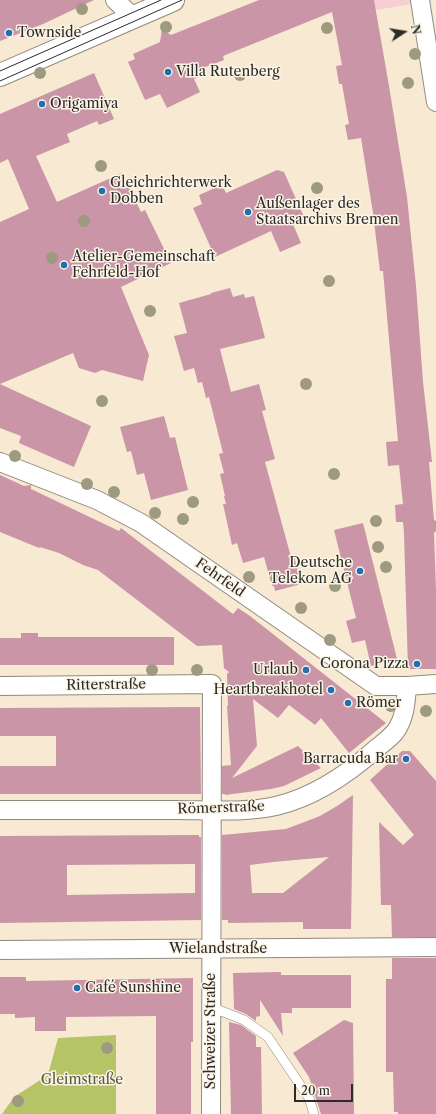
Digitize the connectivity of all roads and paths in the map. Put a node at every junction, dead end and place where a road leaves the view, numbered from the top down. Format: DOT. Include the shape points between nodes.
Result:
graph roads {
  1 [pos="115,0"];
  2 [pos="173,0"];
  3 [pos="420,0"];
  4 [pos="134,18"];
  5 [pos="0,76"];
  6 [pos="436,102"];
  7 [pos="0,462"];
  8 [pos="212,684"];
  9 [pos="436,684"];
  10 [pos="0,686"];
  11 [pos="407,686"];
  12 [pos="0,810"];
  13 [pos="212,810"];
  14 [pos="436,947"];
  15 [pos="211,949"];
  16 [pos="0,950"];
  17 [pos="211,1007"];
  18 [pos="211,1114"];
  19 [pos="314,1114"];
  1 -- 4 [label="street"];
  2 -- 4 [label="street"];
  3 -- 6 [label="street"];
  4 -- 5 [label="street"];
  7 -- 11 [label="street, Fehrfeld" via="97,500 141,523 376,686"];
  8 -- 10 [label="street, Ritterstraße"];
  8 -- 13 [label="street, Schweizer Straße"];
  9 -- 11 [label="street, Fehrfeld"];
  11 -- 13 [label="street, Römerstraße" via="402,718 395,732 342,777 310,794 277,806"];
  12 -- 13 [label="street, Römerstraße"];
  13 -- 15 [label="street, Schweizer Straße"];
  14 -- 15 [label="street, Wielandstraße"];
  15 -- 16 [label="street, Wielandstraße"];
  15 -- 17 [label="street, Schweizer Straße"];
  17 -- 18 [label="street, Schweizer Straße"];
  17 -- 19 [label="lane" via="244,1020 268,1037 309,1098"];
}
